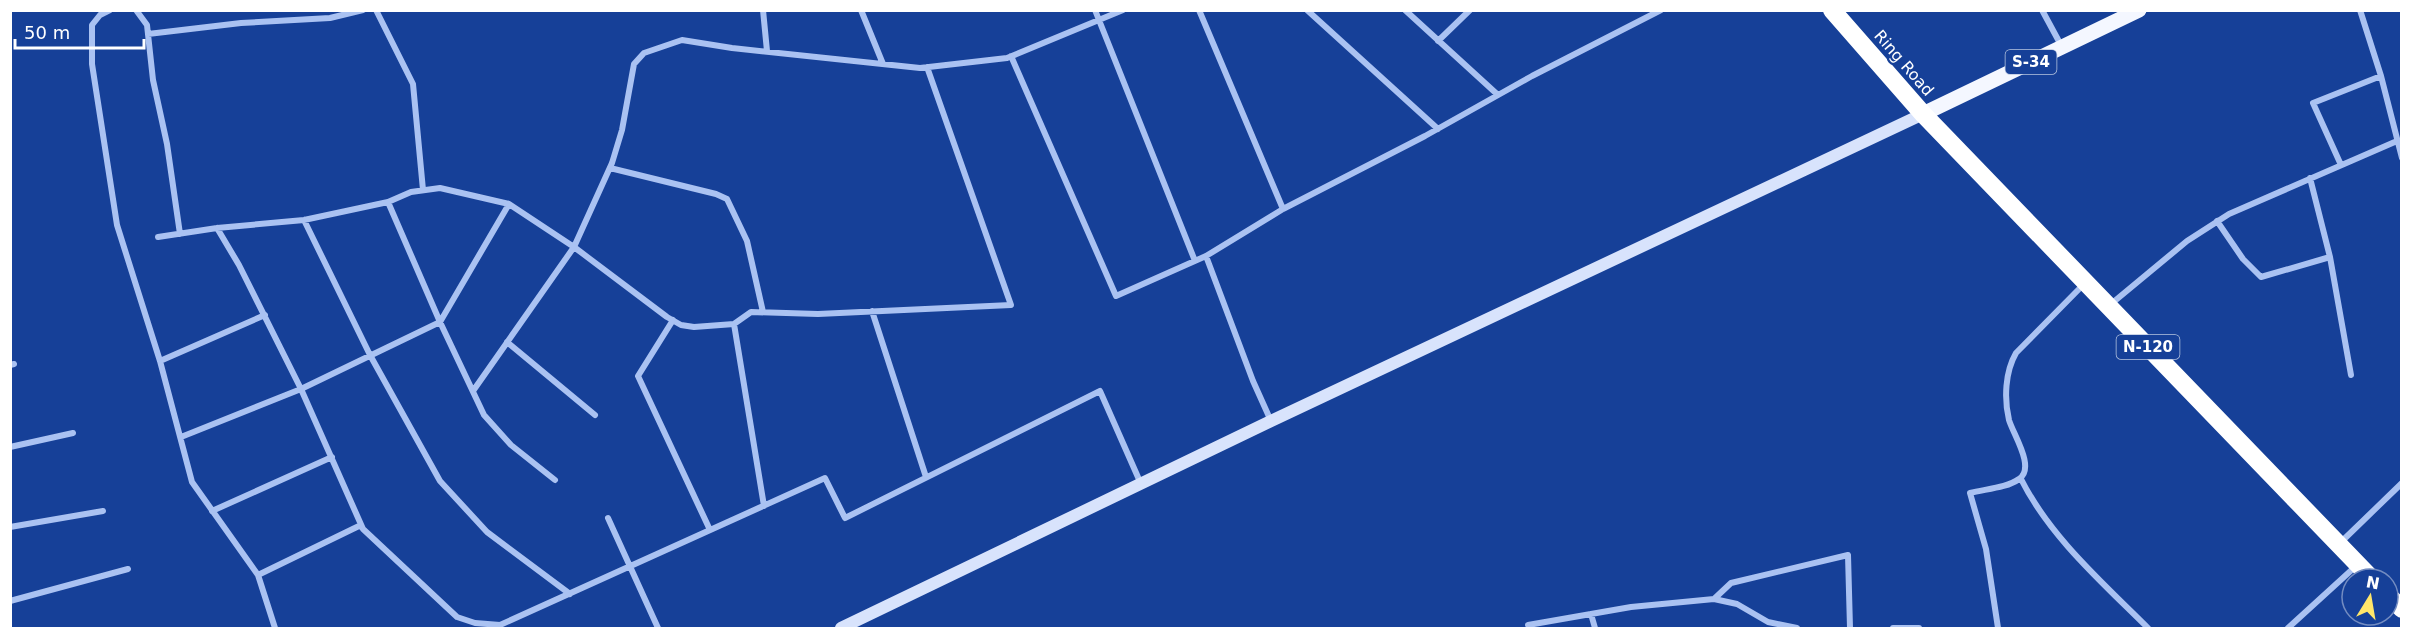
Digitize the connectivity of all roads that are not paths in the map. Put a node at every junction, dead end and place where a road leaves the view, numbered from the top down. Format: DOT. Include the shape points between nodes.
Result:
graph roads {
  1 [pos="110,10"];
  2 [pos="136,10"];
  3 [pos="363,10"];
  4 [pos="375,10"];
  5 [pos="763,10"];
  6 [pos="861,10"];
  7 [pos="1095,10"];
  8 [pos="1123,10"];
  9 [pos="1199,10"];
  10 [pos="1307,10"];
  11 [pos="1405,10"];
  12 [pos="1470,10"];
  13 [pos="1661,10"];
  14 [pos="1832,10"];
  15 [pos="2042,10"];
  16 [pos="2139,10"];
  17 [pos="2360,10"];
  18 [pos="1099,20"];
  19 [pos="148,34"];
  20 [pos="1438,40"];
  21 [pos="2062,47"];
  22 [pos="767,51"];
  23 [pos="1011,56"];
  24 [pos="883,64"];
  25 [pos="927,68"];
  26 [pos="2381,76"];
  27 [pos="1498,95"];
  28 [pos="1923,114"];
  29 [pos="2402,127"];
  30 [pos="1437,129"];
  31 [pos="2394,130"];
  32 [pos="2397,141"];
  33 [pos="2402,159"];
  34 [pos="2341,165"];
  35 [pos="610,168"];
  36 [pos="2310,178"];
  37 [pos="423,190"];
  38 [pos="388,202"];
  39 [pos="509,204"];
  40 [pos="1283,209"];
  41 [pos="304,220"];
  42 [pos="2217,221"];
  43 [pos="217,228"];
  44 [pos="180,234"];
  45 [pos="158,237"];
  46 [pos="574,247"];
  47 [pos="1206,256"];
  48 [pos="2330,257"];
  49 [pos="1195,261"];
  50 [pos="2086,283"];
  51 [pos="2108,306"];
  52 [pos="872,311"];
  53 [pos="763,312"];
  54 [pos="265,315"];
  55 [pos="673,320"];
  56 [pos="440,322"];
  57 [pos="734,324"];
  58 [pos="507,342"];
  59 [pos="370,355"];
  60 [pos="160,362"];
  61 [pos="2351,375"];
  62 [pos="301,389"];
  63 [pos="473,391"];
  64 [pos="595,415"];
  65 [pos="1271,421"];
  66 [pos="73,433"];
  67 [pos="182,437"];
  68 [pos="10,447"];
  69 [pos="332,457"];
  70 [pos="926,477"];
  71 [pos="2021,479"];
  72 [pos="555,480"];
  73 [pos="2402,483"];
  74 [pos="1141,484"];
  75 [pos="764,506"];
  76 [pos="103,511"];
  77 [pos="212,511"];
  78 [pos="608,518"];
  79 [pos="361,525"];
  80 [pos="10,527"];
  81 [pos="710,530"];
  82 [pos="2339,545"];
  83 [pos="2358,564"];
  84 [pos="630,566"];
  85 [pos="2361,567"];
  86 [pos="128,569"];
  87 [pos="258,575"];
  88 [pos="570,594"];
  89 [pos="1714,599"];
  90 [pos="10,600"];
  91 [pos="1591,614"];
  92 [pos="1528,625"];
  93 [pos="275,628"];
  94 [pos="658,628"];
  95 [pos="841,628"];
  96 [pos="1595,628"];
  97 [pos="1797,628"];
  98 [pos="1850,628"];
  99 [pos="1893,628"];
  100 [pos="1919,628"];
  101 [pos="1998,628"];
  102 [pos="2148,628"];
  103 [pos="2288,628"];
  1 -- 60 [label="street" via="92,25 92,64 117,225"];
  2 -- 19 [label="street" via="147,25"];
  3 -- 19 [label="street" via="330,18"];
  4 -- 37 [label="street" via="413,84"];
  5 -- 22 [label="street"];
  6 -- 24 [label="street"];
  7 -- 18 [label="street"];
  8 -- 18 [label="street"];
  9 -- 40 [label="street"];
  10 -- 30 [label="street"];
  11 -- 20 [label="street"];
  12 -- 20 [label="street"];
  13 -- 27 [label="street"];
  14 -- 28 [label="highway, Ring Road / N-120"];
  15 -- 21 [label="street"];
  16 -- 21 [label="main road, S-34"];
  17 -- 26 [label="street"];
  18 -- 23 [label="street"];
  18 -- 49 [label="street"];
  19 -- 44 [label="street"];
  20 -- 27 [label="street"];
  21 -- 28 [label="main road, S-34"];
  22 -- 24 [label="street"];
  22 -- 35 [label="street" via="682,40 644,53 634,64 622,130"];
  23 -- 25 [label="street"];
  23 -- 49 [label="street" via="1116,296"];
  24 -- 25 [label="street"];
  25 -- 52 [label="street" via="1011,305"];
  26 -- 31 [label="street"];
  26 -- 34 [label="street" via="2313,103"];
  27 -- 30 [label="street"];
  28 -- 50 [label="highway, N-120"];
  28 -- 65 [label="street"];
  29 -- 31 [label="street"];
  30 -- 40 [label="street"];
  31 -- 32 [label="street"];
  32 -- 33 [label="street"];
  32 -- 34 [label="street"];
  34 -- 36 [label="street"];
  35 -- 46 [label="street"];
  35 -- 53 [label="street" via="727,199 747,241"];
  36 -- 42 [label="street"];
  36 -- 48 [label="street"];
  37 -- 38 [label="street"];
  37 -- 39 [label="street" via="440,188"];
  38 -- 41 [label="street"];
  38 -- 56 [label="street"];
  39 -- 46 [label="street"];
  39 -- 56 [label="street"];
  40 -- 47 [label="street"];
  41 -- 43 [label="street"];
  41 -- 59 [label="street"];
  42 -- 48 [label="street" via="2243,259 2261,277"];
  42 -- 51 [label="street"];
  43 -- 44 [label="street"];
  43 -- 54 [label="street"];
  44 -- 45 [label="street"];
  46 -- 55 [label="street"];
  46 -- 58 [label="street"];
  47 -- 49 [label="street"];
  47 -- 65 [label="street"];
  48 -- 61 [label="street"];
  50 -- 51 [label="highway, N-120"];
  50 -- 71 [label="street" via="2009,364 2006,401 2026,468"];
  51 -- 82 [label="highway, N-120"];
  52 -- 53 [label="street"];
  52 -- 70 [label="street"];
  53 -- 57 [label="street" via="751,312"];
  54 -- 60 [label="street"];
  54 -- 62 [label="street"];
  55 -- 57 [label="street" via="694,327"];
  55 -- 81 [label="street" via="638,376"];
  56 -- 59 [label="street"];
  56 -- 63 [label="street"];
  57 -- 75 [label="street"];
  58 -- 63 [label="street"];
  58 -- 64 [label="street"];
  59 -- 62 [label="street"];
  59 -- 88 [label="street" via="440,481 487,532"];
  60 -- 67 [label="street"];
  62 -- 67 [label="street"];
  62 -- 69 [label="street"];
  63 -- 72 [label="street" via="484,415 511,445"];
  65 -- 74 [label="street"];
  66 -- 68 [label="street"];
  67 -- 77 [label="street" via="192,482"];
  69 -- 77 [label="street"];
  69 -- 79 [label="street"];
  70 -- 74 [label="street" via="1100,391"];
  70 -- 75 [label="street" via="845,518 825,478"];
  71 -- 101 [label="street" via="1970,493 1986,549"];
  71 -- 102 [label="street" via="2062,538"];
  73 -- 82 [label="street"];
  74 -- 95 [label="street"];
  75 -- 81 [label="street"];
  76 -- 80 [label="street"];
  77 -- 87 [label="street"];
  78 -- 84 [label="street"];
  79 -- 87 [label="street"];
  79 -- 88 [label="street" via="458,617 475,623 500,625"];
  81 -- 84 [label="street"];
  82 -- 83 [label="highway, N-120"];
  83 -- 85 [label="highway, N-120"];
  83 -- 103 [label="street"];
  84 -- 88 [label="street"];
  84 -- 94 [label="street"];
  86 -- 90 [label="street"];
  87 -- 93 [label="street"];
  89 -- 91 [label="street"];
  89 -- 97 [label="street"];
  89 -- 98 [label="street" via="1731,583 1848,555"];
  91 -- 92 [label="street"];
  91 -- 96 [label="street"];
  99 -- 100 [label="street"];
}
